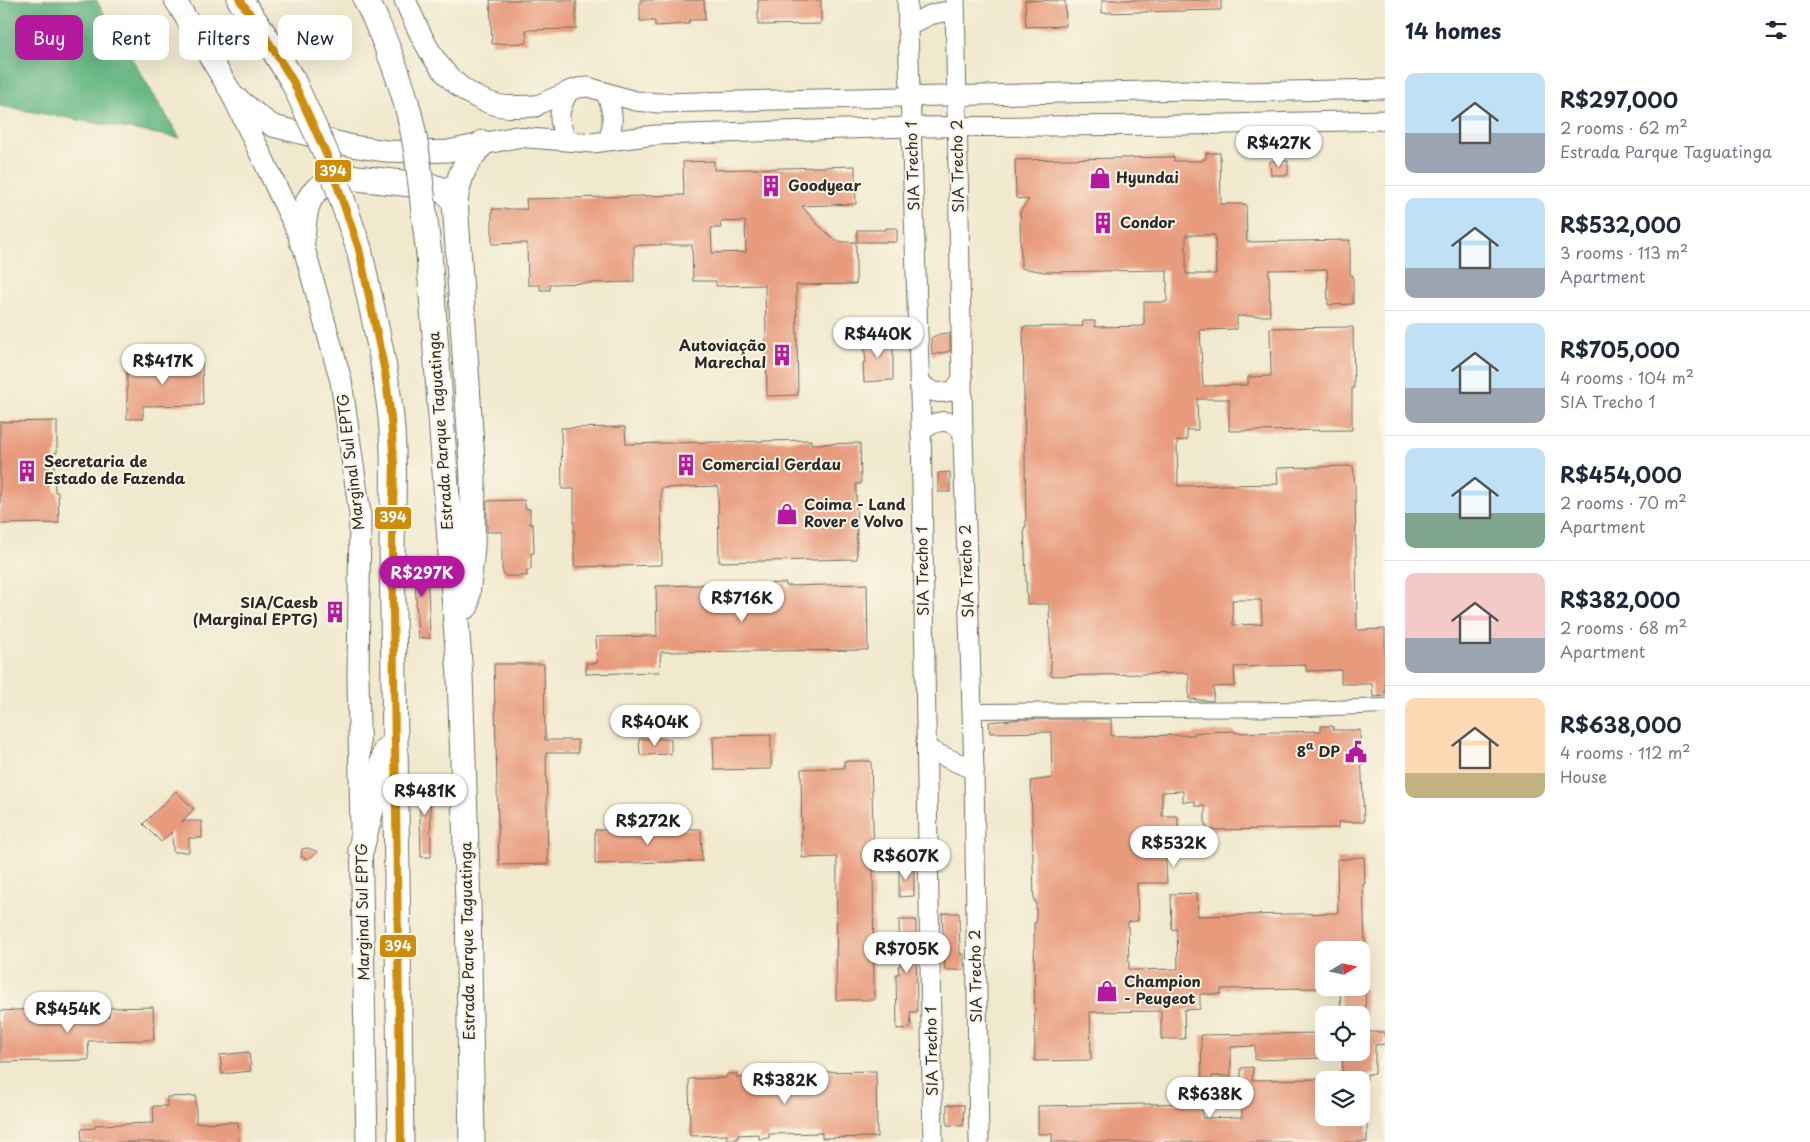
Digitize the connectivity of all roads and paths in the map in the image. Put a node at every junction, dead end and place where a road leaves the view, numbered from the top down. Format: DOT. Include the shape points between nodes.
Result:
graph roads {
  1 [pos="175,0"];
  2 [pos="240,0"];
  3 [pos="404,0"];
  4 [pos="907,0"];
  5 [pos="955,6"];
  6 [pos="370,8"];
  7 [pos="907,28"];
  8 [pos="1385,90"];
  9 [pos="569,91"];
  10 [pos="231,92"];
  11 [pos="605,92"];
  12 [pos="958,97"];
  13 [pos="911,98"];
  14 [pos="535,106"];
  15 [pos="1385,120"];
  16 [pos="911,127"];
  17 [pos="957,127"];
  18 [pos="516,137"];
  19 [pos="608,140"];
  20 [pos="568,141"];
  21 [pos="483,143"];
  22 [pos="455,201"];
  23 [pos="302,241"];
  24 [pos="963,378"];
  25 [pos="919,380"];
  26 [pos="963,432"];
  27 [pos="921,433"];
  28 [pos="460,676"];
  29 [pos="1385,706"];
  30 [pos="972,711"];
  31 [pos="394,721"];
  32 [pos="926,749"];
  33 [pos="974,770"];
  34 [pos="361,849"];
  35 [pos="367,1142"];
  36 [pos="401,1142"];
  37 [pos="472,1142"];
  38 [pos="933,1142"];
  39 [pos="979,1142"];
  1 -- 10 [label="main road, Marginal Sul EPTG"];
  2 -- 31 [label="highway, bridge" via="293,81 328,158 359,249 385,372 391,419 394,465"];
  3 -- 14 [label="main road" via="435,59 460,88 499,105"];
  4 -- 7 [label="main road, SIA Trecho 1"];
  5 -- 7 [label="main road" via="928,15"];
  5 -- 12 [label="main road, SIA Trecho 2"];
  6 -- 28 [label="highway, Estrada Parque Taguatinga, bridge" via="392,61 414,138 429,254"];
  7 -- 13 [label="main road, SIA Trecho 1"];
  8 -- 12 [label="main road" via="1187,90"];
  9 -- 11 [label="main road" via="588,88"];
  9 -- 14 [label="main road"];
  9 -- 20 [label="main road" via="559,114 562,131"];
  10 -- 21 [label="main road" via="273,126 352,146 419,152 448,151"];
  10 -- 23 [label="main road, Marginal Sul EPTG"];
  11 -- 13 [label="main road" via="634,101 659,103"];
  11 -- 19 [label="main road" via="613,115"];
  12 -- 13 [label="main road"];
  12 -- 17 [label="main road, SIA Trecho 2"];
  13 -- 16 [label="main road, SIA Trecho 1"];
  15 -- 17 [label="main road"];
  16 -- 17 [label="main road"];
  16 -- 19 [label="main road" via="656,135"];
  16 -- 25 [label="main road, SIA Trecho 1"];
  17 -- 24 [label="main road, SIA Trecho 2"];
  18 -- 20 [label="main road"];
  18 -- 21 [label="main road"];
  19 -- 20 [label="main road" via="592,143"];
  21 -- 22 [label="highway" via="463,168"];
  22 -- 23 [label="highway" via="443,190 429,186 340,178 317,189 311,197 305,211"];
  22 -- 28 [label="highway" via="473,477 472,547"];
  23 -- 34 [label="main road, Marginal Sul EPTG" via="341,381 360,514"];
  24 -- 25 [label="main road" via="954,390 939,393 931,391"];
  24 -- 26 [label="main road, SIA Trecho 2"];
  25 -- 27 [label="main road, SIA Trecho 1"];
  26 -- 27 [label="main road" via="957,424 948,421 937,422"];
  26 -- 30 [label="main road, SIA Trecho 2"];
  27 -- 32 [label="main road, SIA Trecho 1"];
  28 -- 37 [label="highway, Estrada Parque Taguatinga"];
  29 -- 30 [label="street"];
  30 -- 33 [label="main road, SIA Trecho 2"];
  31 -- 34 [label="highway"];
  31 -- 36 [label="highway"];
  32 -- 33 [label="main road"];
  32 -- 38 [label="main road, SIA Trecho 1"];
  33 -- 39 [label="main road, SIA Trecho 2"];
  34 -- 35 [label="main road, Marginal Sul EPTG"];
}
